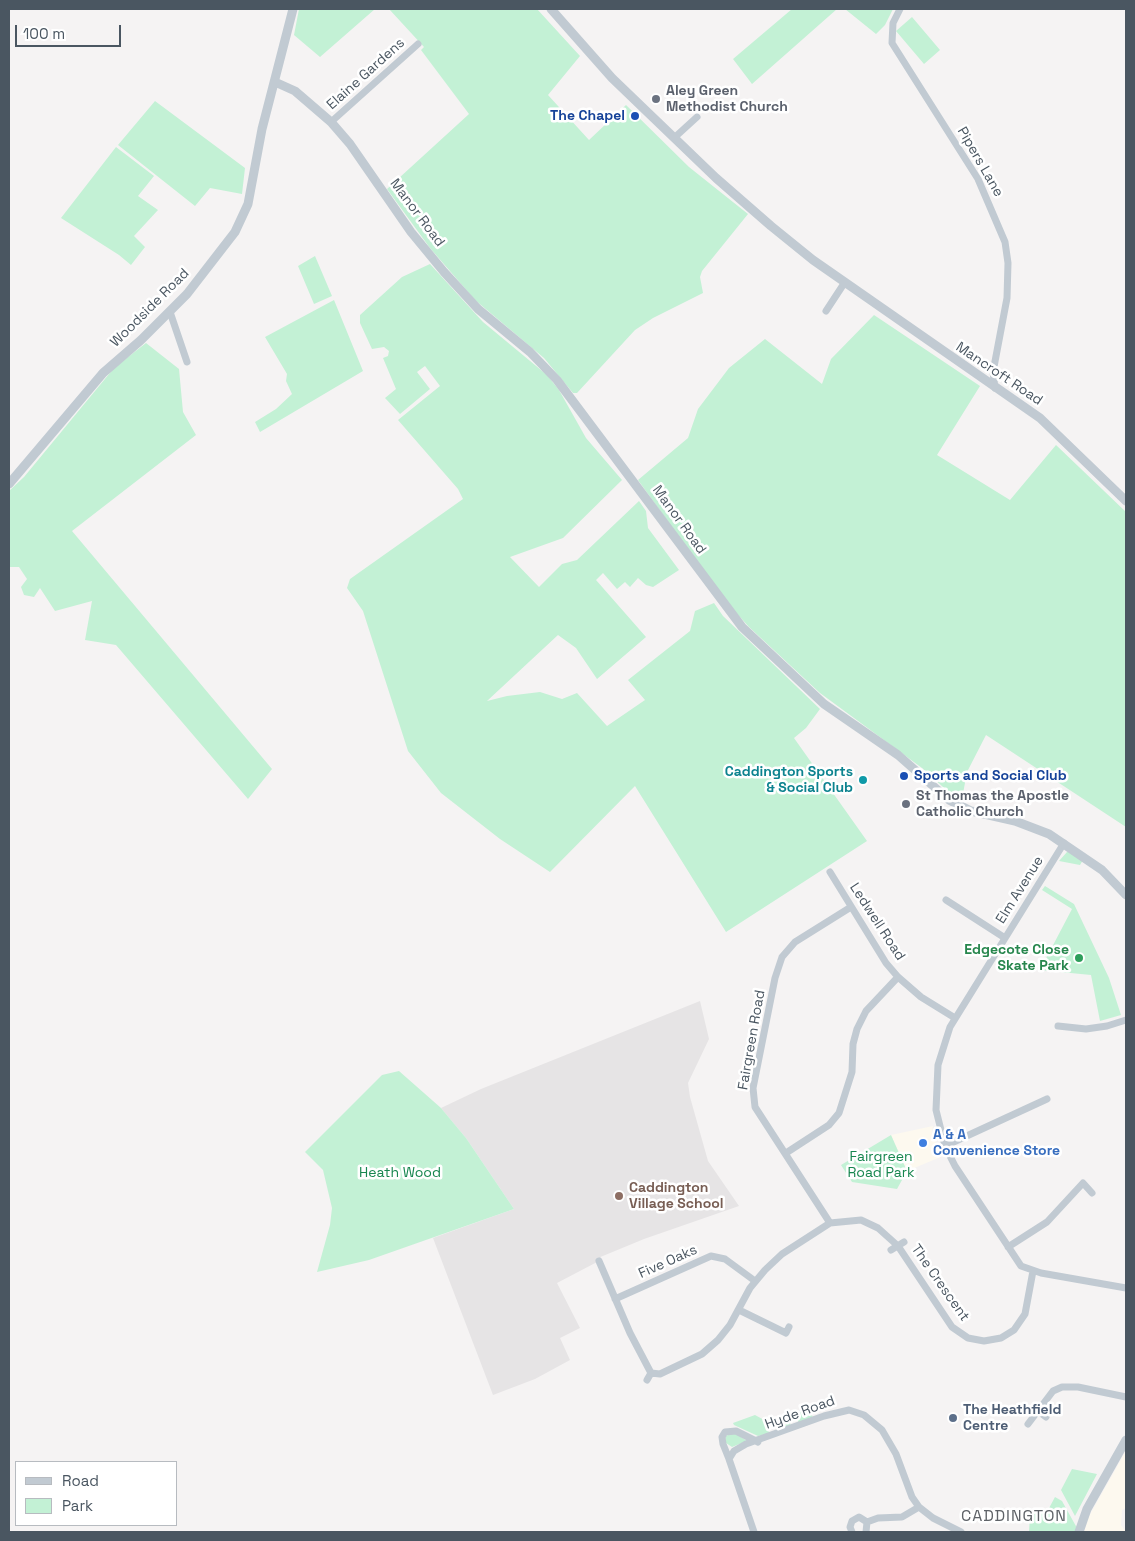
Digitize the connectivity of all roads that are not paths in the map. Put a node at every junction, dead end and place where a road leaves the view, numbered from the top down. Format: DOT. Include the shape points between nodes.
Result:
graph roads {
  1 [pos="292,9"];
  2 [pos="551,9"];
  3 [pos="900,9"];
  4 [pos="418,44"];
  5 [pos="275,82"];
  6 [pos="697,117"];
  7 [pos="331,122"];
  8 [pos="674,138"];
  9 [pos="845,282"];
  10 [pos="826,311"];
  11 [pos="170,312"];
  12 [pos="187,362"];
  13 [pos="993,372"];
  14 [pos="982,380"];
  15 [pos="995,388"];
  16 [pos="9,484"];
  17 [pos="1126,501"];
  18 [pos="1064,843"];
  19 [pos="830,872"];
  20 [pos="1126,895"];
  21 [pos="946,900"];
  22 [pos="851,907"];
  23 [pos="1005,938"];
  24 [pos="898,977"];
  25 [pos="955,1018"];
  26 [pos="1126,1020"];
  27 [pos="1058,1026"];
  28 [pos="1047,1099"];
  29 [pos="945,1146"];
  30 [pos="786,1153"];
  31 [pos="1092,1193"];
  32 [pos="830,1222"];
  33 [pos="1008,1247"];
  34 [pos="599,1261"];
  35 [pos="1033,1271"];
  36 [pos="755,1281"];
  37 [pos="1126,1288"];
  38 [pos="615,1299"];
  39 [pos="739,1310"];
  40 [pos="787,1332"];
  41 [pos="651,1373"];
  42 [pos="647,1380"];
  43 [pos="1126,1397"];
  44 [pos="1038,1411"];
  45 [pos="1046,1417"];
  46 [pos="1028,1424"];
  47 [pos="1126,1440"];
  48 [pos="758,1442"];
  49 [pos="729,1459"];
  50 [pos="919,1507"];
  51 [pos="867,1522"];
  52 [pos="754,1532"];
  53 [pos="852,1532"];
  54 [pos="866,1532"];
  55 [pos="961,1532"];
  56 [pos="1079,1532"];
  1 -- 5 [label="street, Woodside Road"];
  2 -- 8 [label="street, Mancroft Road" via="612,78"];
  3 -- 13 [label="street, Pipers Lane" via="893,23 892,43 978,179 1005,242 1008,263 1006,308"];
  4 -- 7 [label="street, Elaine Gardens"];
  5 -- 7 [label="street, Manor Road" via="295,91"];
  5 -- 11 [label="street, Woodside Road" via="244,213 235,232 200,279"];
  6 -- 8 [label="street"];
  7 -- 18 [label="street, Manor Road" via="444,272 478,309 530,352 557,380 742,627 819,700 898,755 949,800 971,811 1031,826"];
  8 -- 9 [label="street, Mancroft Road" via="777,231"];
  9 -- 10 [label="street"];
  9 -- 14 [label="street, Mancroft Road"];
  11 -- 12 [label="street"];
  11 -- 16 [label="street, Woodside Road" via="103,373"];
  13 -- 14 [label="street"];
  13 -- 15 [label="street, Pipers Lane"];
  14 -- 15 [label="street, Mancroft Road"];
  15 -- 17 [label="street, Mancroft Road" via="1049,426"];
  18 -- 20 [label="street, Manor Road" via="1102,870"];
  18 -- 23 [label="street, Elm Avenue"];
  19 -- 22 [label="street, Ledwell Road"];
  21 -- 23 [label="street"];
  22 -- 24 [label="street, Ledwell Road"];
  22 -- 30 [label="street, Fairgreen Road" via="795,942 782,957 775,978 753,1088 755,1106"];
  23 -- 25 [label="street, Elm Avenue"];
  24 -- 25 [label="street, Ledwell Road" via="921,997"];
  24 -- 30 [label="street" via="866,1011 857,1029 852,1072 839,1113 829,1125"];
  25 -- 29 [label="street, Elm Avenue" via="941,1051 936,1080 936,1110"];
  26 -- 27 [label="street" via="1086,1029"];
  28 -- 29 [label="street"];
  29 -- 33 [label="street, Elm Avenue"];
  30 -- 32 [label="street, Fairgreen Road"];
  31 -- 33 [label="street" via="1083,1183 1047,1222"];
  32 -- 35 [label="street, The Crescent" via="861,1220 878,1228 898,1246 952,1327 968,1338 984,1341 1001,1338 1014,1330 1025,1314"];
  32 -- 36 [label="street, The Crescent" via="782,1254"];
  33 -- 35 [label="street, Elm Avenue" via="1021,1266"];
  34 -- 38 [label="street"];
  35 -- 37 [label="street, Elm Avenue"];
  36 -- 38 [label="street, Five Oaks" via="725,1259 711,1256"];
  36 -- 39 [label="street"];
  38 -- 41 [label="street"];
  39 -- 40 [label="street"];
  39 -- 41 [label="street" via="718,1340 702,1354 660,1374"];
  41 -- 42 [label="street"];
  43 -- 44 [label="street" via="1062,1387 1053,1391"];
  44 -- 45 [label="street"];
  44 -- 46 [label="street"];
  47 -- 56 [label="street" via="1087,1509"];
  48 -- 49 [label="street, Hyde Road" via="734,1451"];
  48 -- 49 [label="street" via="736,1431 726,1432 722,1437"];
  48 -- 50 [label="street, Hyde Road" via="839,1411 859,1412 882,1430 891,1443"];
  49 -- 52 [label="street"];
  50 -- 51 [label="street" via="902,1516"];
  50 -- 55 [label="street, Hyde Road"];
  51 -- 53 [label="street" via="862,1518 854,1519 850,1524"];
  51 -- 54 [label="street"];
}
